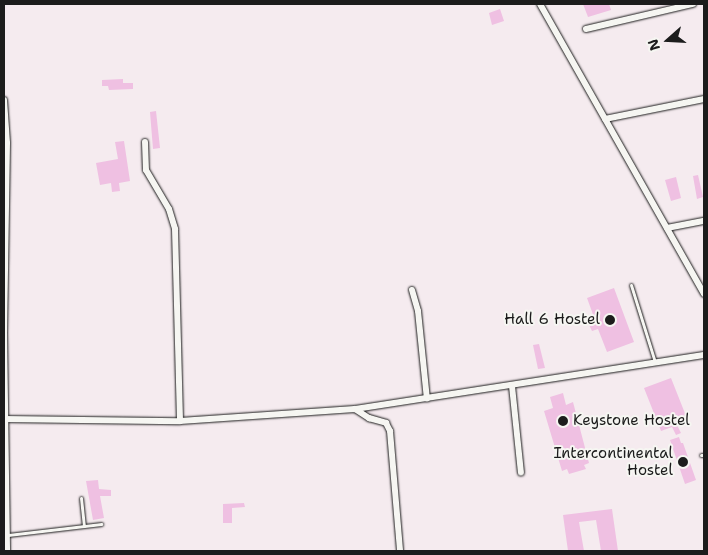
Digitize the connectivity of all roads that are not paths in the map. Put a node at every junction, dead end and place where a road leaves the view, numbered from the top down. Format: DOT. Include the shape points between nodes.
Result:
graph roads {
  1 [pos="540,4"];
  2 [pos="693,4"];
  3 [pos="586,29"];
  4 [pos="4,100"];
  5 [pos="704,100"];
  6 [pos="605,119"];
  7 [pos="144,142"];
  8 [pos="5,143"];
  9 [pos="704,221"];
  10 [pos="666,228"];
  11 [pos="631,285"];
  12 [pos="412,290"];
  13 [pos="704,294"];
  14 [pos="4,332"];
  15 [pos="704,355"];
  16 [pos="655,362"];
  17 [pos="512,386"];
  18 [pos="427,399"];
  19 [pos="355,410"];
  20 [pos="4,420"];
  21 [pos="180,421"];
  22 [pos="521,473"];
  23 [pos="81,498"];
  24 [pos="101,524"];
  25 [pos="84,526"];
  26 [pos="7,536"];
  27 [pos="7,551"];
  28 [pos="400,551"];
  1 -- 6 [label="street"];
  2 -- 3 [label="street"];
  4 -- 8 [label="street"];
  5 -- 6 [label="street"];
  6 -- 10 [label="street"];
  7 -- 21 [label="street" via="146,170 169,210 176,230"];
  8 -- 14 [label="street"];
  9 -- 10 [label="street"];
  10 -- 13 [label="street"];
  11 -- 16 [label="lane"];
  12 -- 18 [label="street" via="418,311"];
  14 -- 20 [label="street"];
  15 -- 16 [label="street"];
  16 -- 17 [label="street"];
  17 -- 18 [label="street"];
  17 -- 22 [label="street"];
  18 -- 19 [label="street"];
  19 -- 21 [label="street"];
  19 -- 28 [label="street" via="386,424 390,431"];
  20 -- 21 [label="street"];
  20 -- 26 [label="street"];
  23 -- 25 [label="lane"];
  24 -- 25 [label="lane"];
  25 -- 26 [label="lane"];
  26 -- 27 [label="street"];
}
